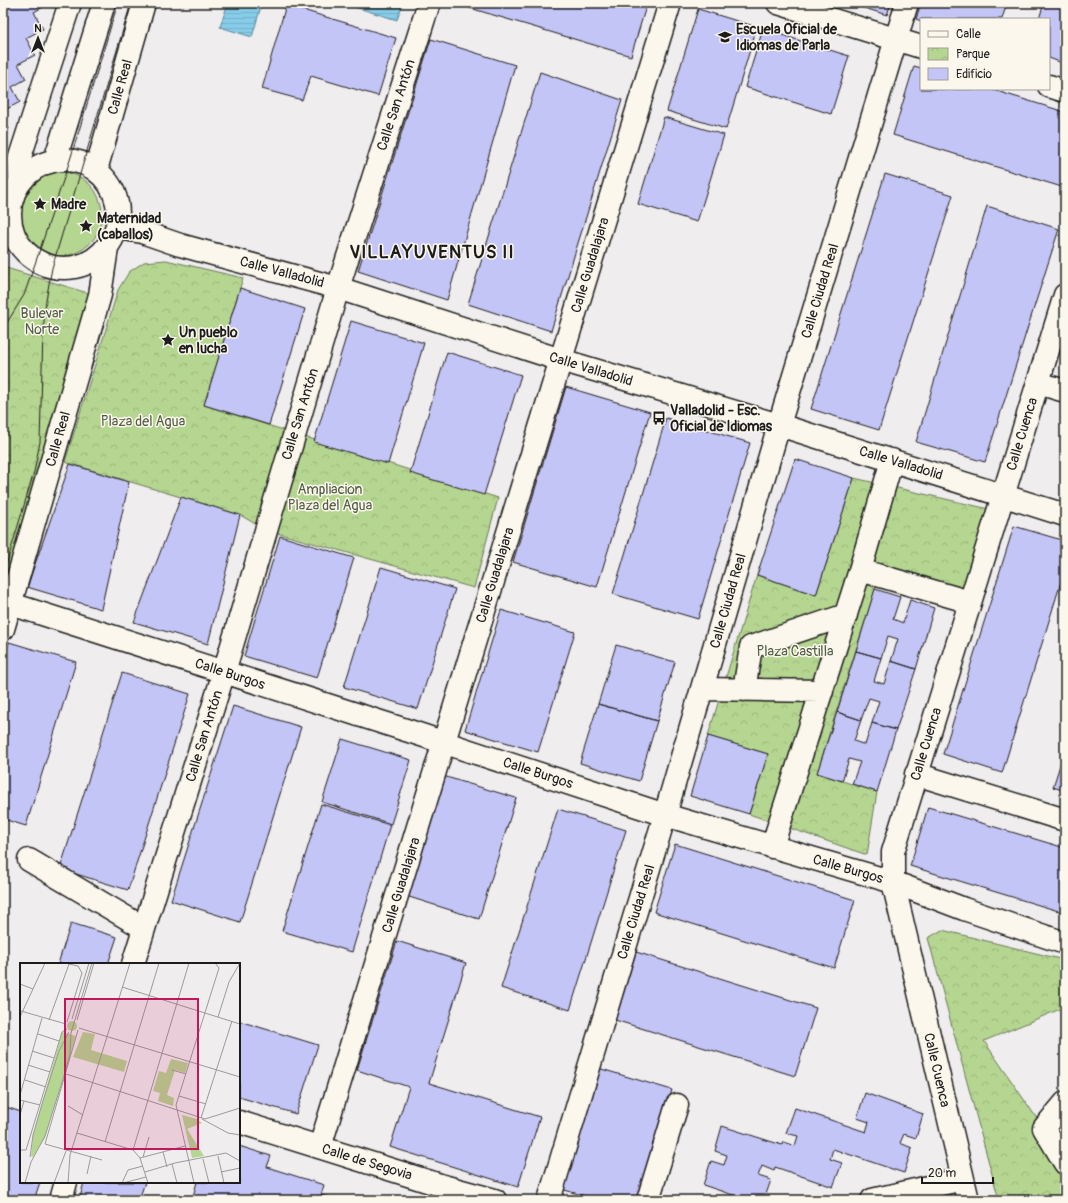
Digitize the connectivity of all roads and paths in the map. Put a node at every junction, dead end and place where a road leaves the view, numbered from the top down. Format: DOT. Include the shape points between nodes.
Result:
graph roads {
  1 [pos="70,3"];
  2 [pos="104,3"];
  3 [pos="144,3"];
  4 [pos="429,3"];
  5 [pos="670,3"];
  6 [pos="778,3"];
  7 [pos="907,3"];
  8 [pos="896,39"];
  9 [pos="920,47"];
  10 [pos="1050,86"];
  11 [pos="1065,91"];
  12 [pos="55,160"];
  13 [pos="96,170"];
  14 [pos="20,182"];
  15 [pos="7,200"];
  16 [pos="116,228"];
  17 [pos="9,243"];
  18 [pos="107,248"];
  19 [pos="338,288"];
  20 [pos="1065,295"];
  21 [pos="561,360"];
  22 [pos="1038,383"];
  23 [pos="1065,391"];
  24 [pos="779,425"];
  25 [pos="892,460"];
  26 [pos="1004,495"];
  27 [pos="1065,515"];
  28 [pos="860,570"];
  29 [pos="970,602"];
  30 [pos="11,604"];
  31 [pos="846,616"];
  32 [pos="3,629"];
  33 [pos="224,672"];
  34 [pos="702,689"];
  35 [pos="744,690"];
  36 [pos="822,691"];
  37 [pos="444,743"];
  38 [pos="916,774"];
  39 [pos="665,815"];
  40 [pos="1065,820"];
  41 [pos="772,847"];
  42 [pos="29,860"];
  43 [pos="893,882"];
  44 [pos="144,928"];
  45 [pos="1065,943"];
  46 [pos="133,963"];
  47 [pos="1065,1103"];
  48 [pos="677,1105"];
  49 [pos="240,1122"];
  50 [pos="320,1147"];
  51 [pos="1065,1162"];
  52 [pos="963,1179"];
  53 [pos="66,1183"];
  54 [pos="61,1200"];
  55 [pos="495,1200"];
  56 [pos="549,1200"];
  57 [pos="648,1200"];
  58 [pos="872,1200"];
  59 [pos="968,1200"];
  1 -- 14 [label="street" via="19,160"];
  2 -- 12 [label="street"];
  3 -- 13 [label="street, Calle Real"];
  4 -- 19 [label="street, Calle San Antón"];
  5 -- 21 [label="street, Calle Guadalajara"];
  6 -- 8 [label="street"];
  7 -- 8 [label="street, Calle Ciudad Real"];
  8 -- 9 [label="street"];
  8 -- 24 [label="street, Calle Ciudad Real"];
  10 -- 11 [label="street"];
  12 -- 13 [label="street" via="75,161"];
  12 -- 14 [label="street" via="42,164"];
  13 -- 16 [label="street" via="108,182 115,196 118,212"];
  14 -- 15 [label="street"];
  15 -- 17 [label="street" via="11,228"];
  16 -- 18 [label="street"];
  16 -- 19 [label="street, Calle Valladolid" via="142,232 180,245"];
  17 -- 18 [label="street" via="36,261 52,268 67,269 82,266 96,259"];
  18 -- 30 [label="street, Calle Real" via="100,295"];
  19 -- 21 [label="street, Calle Valladolid"];
  19 -- 33 [label="street, Calle San Antón"];
  20 -- 22 [label="street, Calle Cuenca"];
  21 -- 24 [label="street, Calle Valladolid"];
  21 -- 37 [label="street, Calle Guadalajara"];
  22 -- 23 [label="street"];
  22 -- 26 [label="street, Calle Cuenca"];
  24 -- 25 [label="street, Calle Valladolid"];
  24 -- 34 [label="street, Calle Ciudad Real"];
  25 -- 26 [label="street, Calle Valladolid"];
  25 -- 28 [label="street"];
  26 -- 27 [label="street, Calle Valladolid"];
  26 -- 29 [label="street, Calle Cuenca"];
  28 -- 29 [label="street"];
  28 -- 31 [label="street"];
  29 -- 38 [label="street, Calle Cuenca"];
  30 -- 32 [label="street, Calle Real"];
  30 -- 33 [label="street, Calle Burgos"];
  31 -- 35 [label="street" via="751,647"];
  31 -- 36 [label="street"];
  33 -- 37 [label="street, Calle Burgos"];
  33 -- 44 [label="street, Calle San Antón"];
  34 -- 35 [label="street"];
  34 -- 39 [label="street, Calle Ciudad Real"];
  35 -- 36 [label="street"];
  36 -- 41 [label="street"];
  37 -- 39 [label="street, Calle Burgos"];
  37 -- 50 [label="street, Calle Guadalajara"];
  38 -- 40 [label="street"];
  38 -- 43 [label="street, Calle Cuenca" via="893,852"];
  39 -- 41 [label="street, Calle Burgos"];
  39 -- 56 [label="street, Calle Ciudad Real"];
  41 -- 43 [label="street, Calle Burgos"];
  42 -- 44 [label="street"];
  43 -- 45 [label="street, Calle Burgos"];
  43 -- 52 [label="street, Calle Cuenca"];
  44 -- 46 [label="street, Calle San Antón"];
  47 -- 51 [label="street" via="1044,1128"];
  48 -- 57 [label="street"];
  49 -- 50 [label="street, Calle de Segovia"];
  50 -- 55 [label="street, Calle de Segovia"];
  52 -- 58 [label="street"];
  52 -- 59 [label="street, Calle Cuenca"];
  53 -- 54 [label="street"];
}
